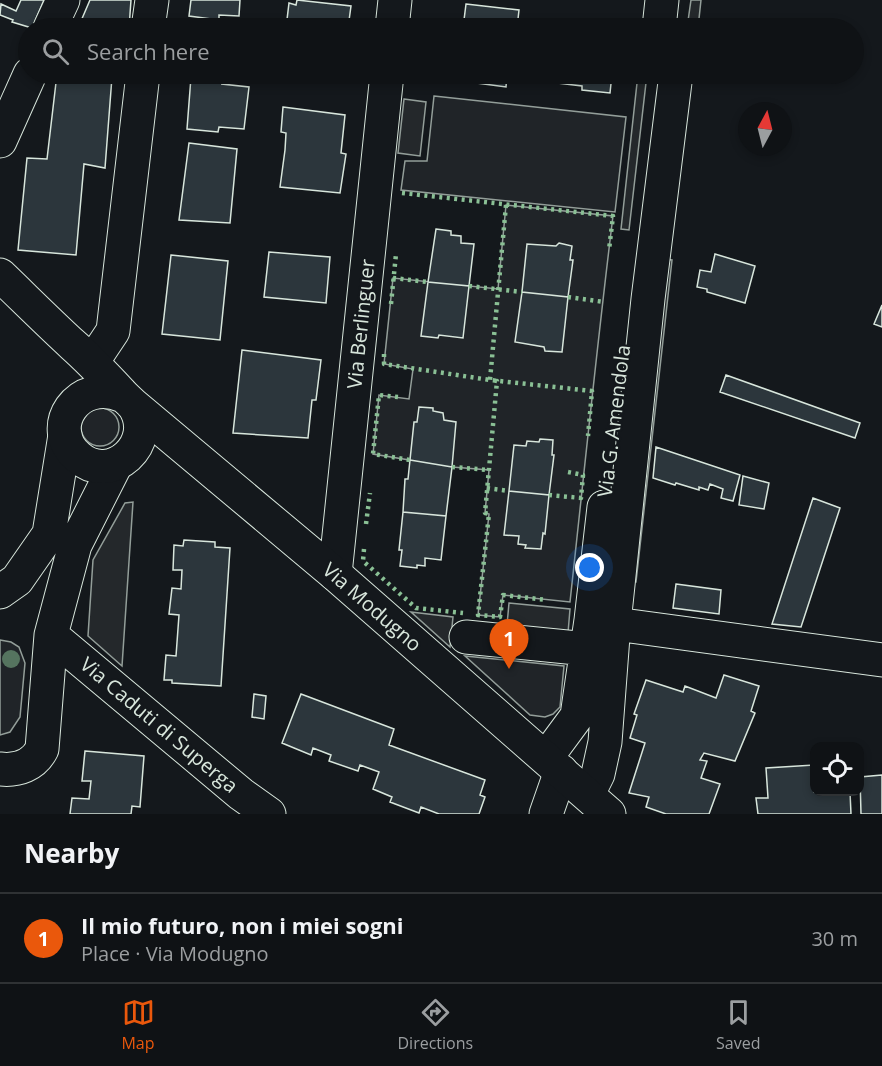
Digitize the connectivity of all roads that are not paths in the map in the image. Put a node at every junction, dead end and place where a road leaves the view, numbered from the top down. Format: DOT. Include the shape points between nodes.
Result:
graph roads {
  1 [pos="63,0"];
  2 [pos="152,0"];
  3 [pos="395,0"];
  4 [pos="55,18"];
  5 [pos="149,18"];
  6 [pos="393,18"];
  7 [pos="26,84"];
  8 [pos="142,84"];
  9 [pos="386,84"];
  10 [pos="653,84"];
  11 [pos="674,84"];
  12 [pos="0,141"];
  13 [pos="0,275"];
  14 [pos="638,298"];
  15 [pos="82,353"];
  16 [pos="128,400"];
  17 [pos="67,423"];
  18 [pos="192,454"];
  19 [pos="126,456"];
  20 [pos="335,574"];
  21 [pos="0,592"];
  22 [pos="597,631"];
  23 [pos="51,634"];
  24 [pos="465,637"];
  25 [pos="882,660"];
  26 [pos="0,769"];
  27 [pos="564,774"];
  28 [pos="269,814"];
  29 [pos="546,814"];
  30 [pos="609,814"];
  1 -- 4 [label="street"];
  2 -- 5 [label="street"];
  3 -- 6 [label="street"];
  7 -- 12 [label="street"];
  8 -- 15 [label="street" via="113,331"];
  9 -- 20 [label="street, Via Berlinguer"];
  10 -- 14 [label="street"];
  11 -- 14 [label="street"];
  13 -- 15 [label="street"];
  14 -- 22 [label="street"];
  15 -- 16 [label="street, Via Modugno"];
  15 -- 17 [label="street"];
  16 -- 17 [label="street" via="112,391 88,393 77,399"];
  16 -- 18 [label="street, Via Modugno"];
  16 -- 19 [label="street" via="141,425 140,437"];
  17 -- 19 [label="street" via="70,447 84,461 103,466"];
  17 -- 21 [label="street" via="48,534 17,580"];
  18 -- 19 [label="street" via="164,447"];
  18 -- 20 [label="street, Via Modugno"];
  19 -- 23 [label="street" via="75,544"];
  20 -- 27 [label="street, Via Modugno"];
  22 -- 24 [label="street"];
  22 -- 25 [label="street"];
  22 -- 27 [label="street"];
  22 -- 27 [label="street" via="602,761 593,784"];
  23 -- 26 [label="street" via="42,748 38,758 28,765"];
  23 -- 28 [label="street, Via Caduti di Superga"];
  27 -- 29 [label="street"];
  27 -- 30 [label="street, Via Modugno"];
}
